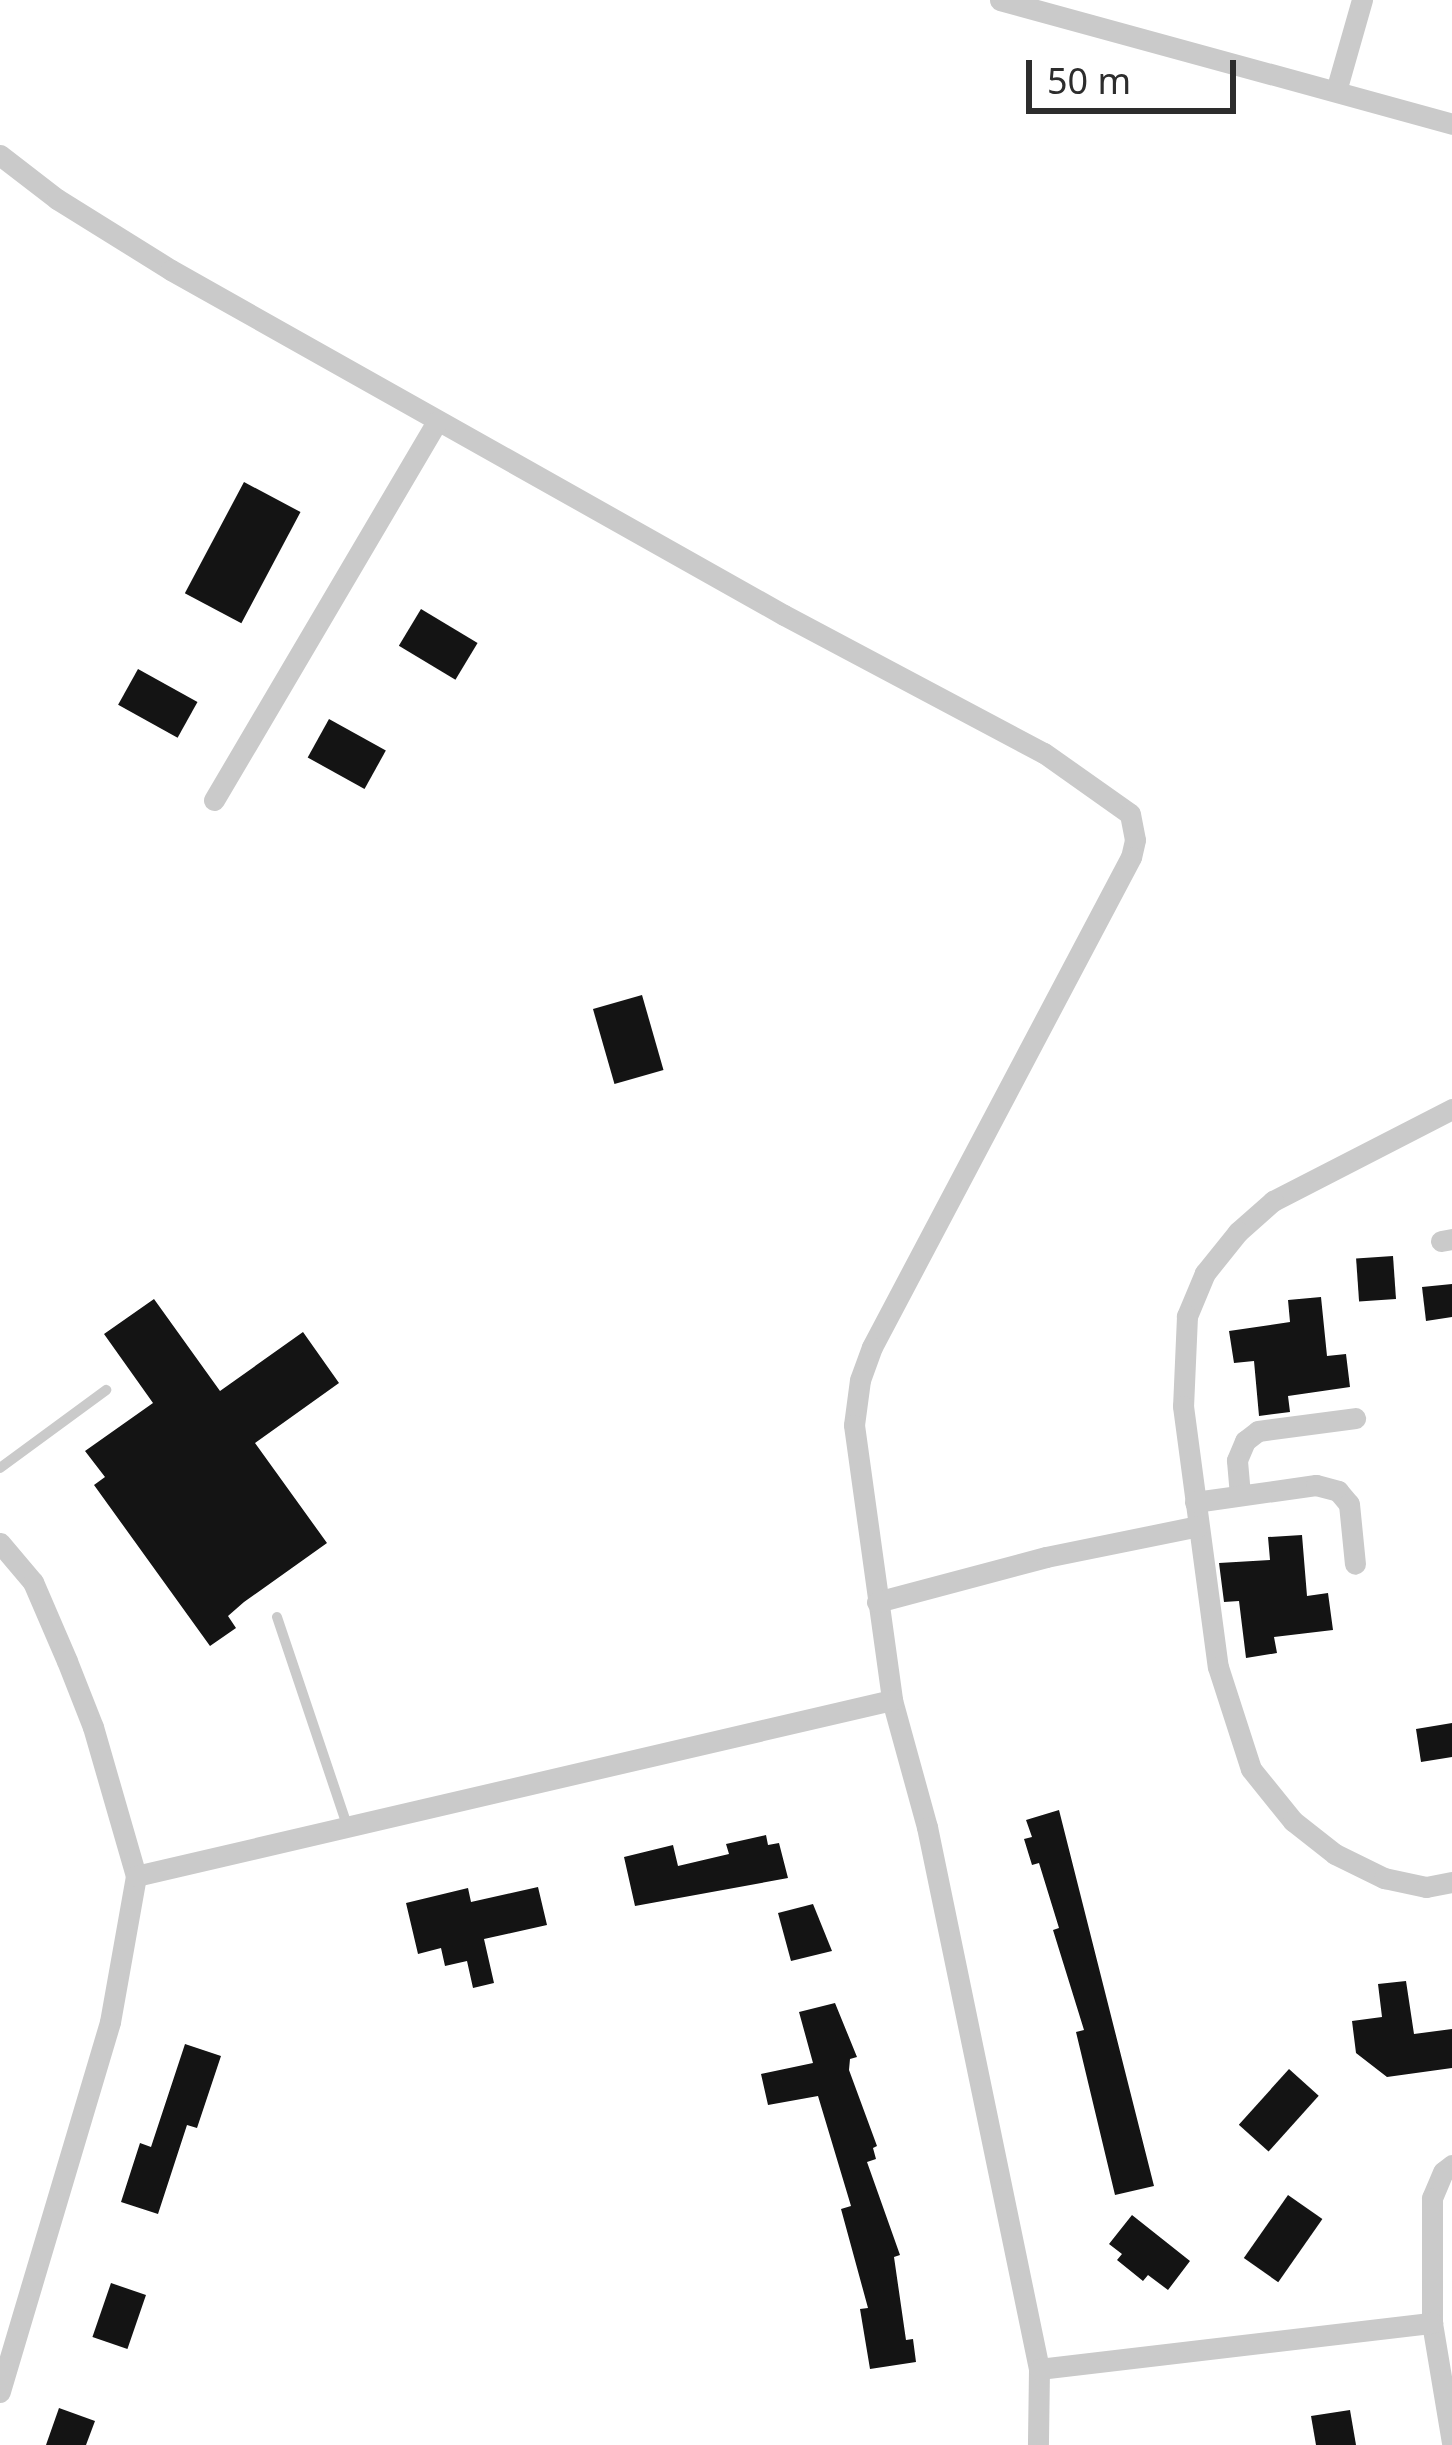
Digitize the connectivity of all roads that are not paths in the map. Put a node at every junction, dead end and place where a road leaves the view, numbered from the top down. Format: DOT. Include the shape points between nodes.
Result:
graph roads {
  1 [pos="1000,0"];
  2 [pos="1362,0"];
  3 [pos="1336,91"];
  4 [pos="1452,124"];
  5 [pos="0,155"];
  6 [pos="437,422"];
  7 [pos="214,800"];
  8 [pos="1452,1109"];
  9 [pos="106,1390"];
  10 [pos="1355,1418"];
  11 [pos="0,1468"];
  12 [pos="1240,1495"];
  13 [pos="1195,1502"];
  14 [pos="1198,1526"];
  15 [pos="0,1543"];
  16 [pos="1355,1564"];
  17 [pos="877,1602"];
  18 [pos="277,1617"];
  19 [pos="892,1700"];
  20 [pos="348,1828"];
  21 [pos="136,1876"];
  22 [pos="1452,1882"];
  23 [pos="1452,2165"];
  24 [pos="1432,2323"];
  25 [pos="1039,2369"];
  26 [pos="0,2392"];
  27 [pos="1452,2443"];
  28 [pos="1038,2445"];
  1 -- 3 [label="street"];
  2 -- 3 [label="street"];
  3 -- 4 [label="street"];
  5 -- 6 [label="street" via="171,270"];
  6 -- 7 [label="street"];
  6 -- 17 [label="street" via="1044,753 1130,814 1131,857 864,1365 856,1465"];
  8 -- 13 [label="street" via="1273,1201 1205,1273 1187,1316 1183,1406"];
  9 -- 11 [label="lane"];
  10 -- 12 [label="street" via="1258,1431 1238,1460"];
  12 -- 13 [label="street"];
  12 -- 16 [label="street" via="1316,1485 1338,1491 1348,1504"];
  13 -- 14 [label="street"];
  14 -- 17 [label="street"];
  14 -- 22 [label="street" via="1218,1666 1251,1769 1293,1821 1335,1854 1384,1878 1426,1887"];
  15 -- 21 [label="street" via="33,1582 67,1661"];
  17 -- 19 [label="street"];
  18 -- 20 [label="lane"];
  19 -- 20 [label="street"];
  19 -- 25 [label="street" via="927,1827"];
  20 -- 21 [label="street"];
  21 -- 26 [label="street" via="110,2022"];
  23 -- 24 [label="street" via="1432,2198"];
  24 -- 25 [label="street"];
  24 -- 27 [label="street"];
  25 -- 28 [label="street"];
}
